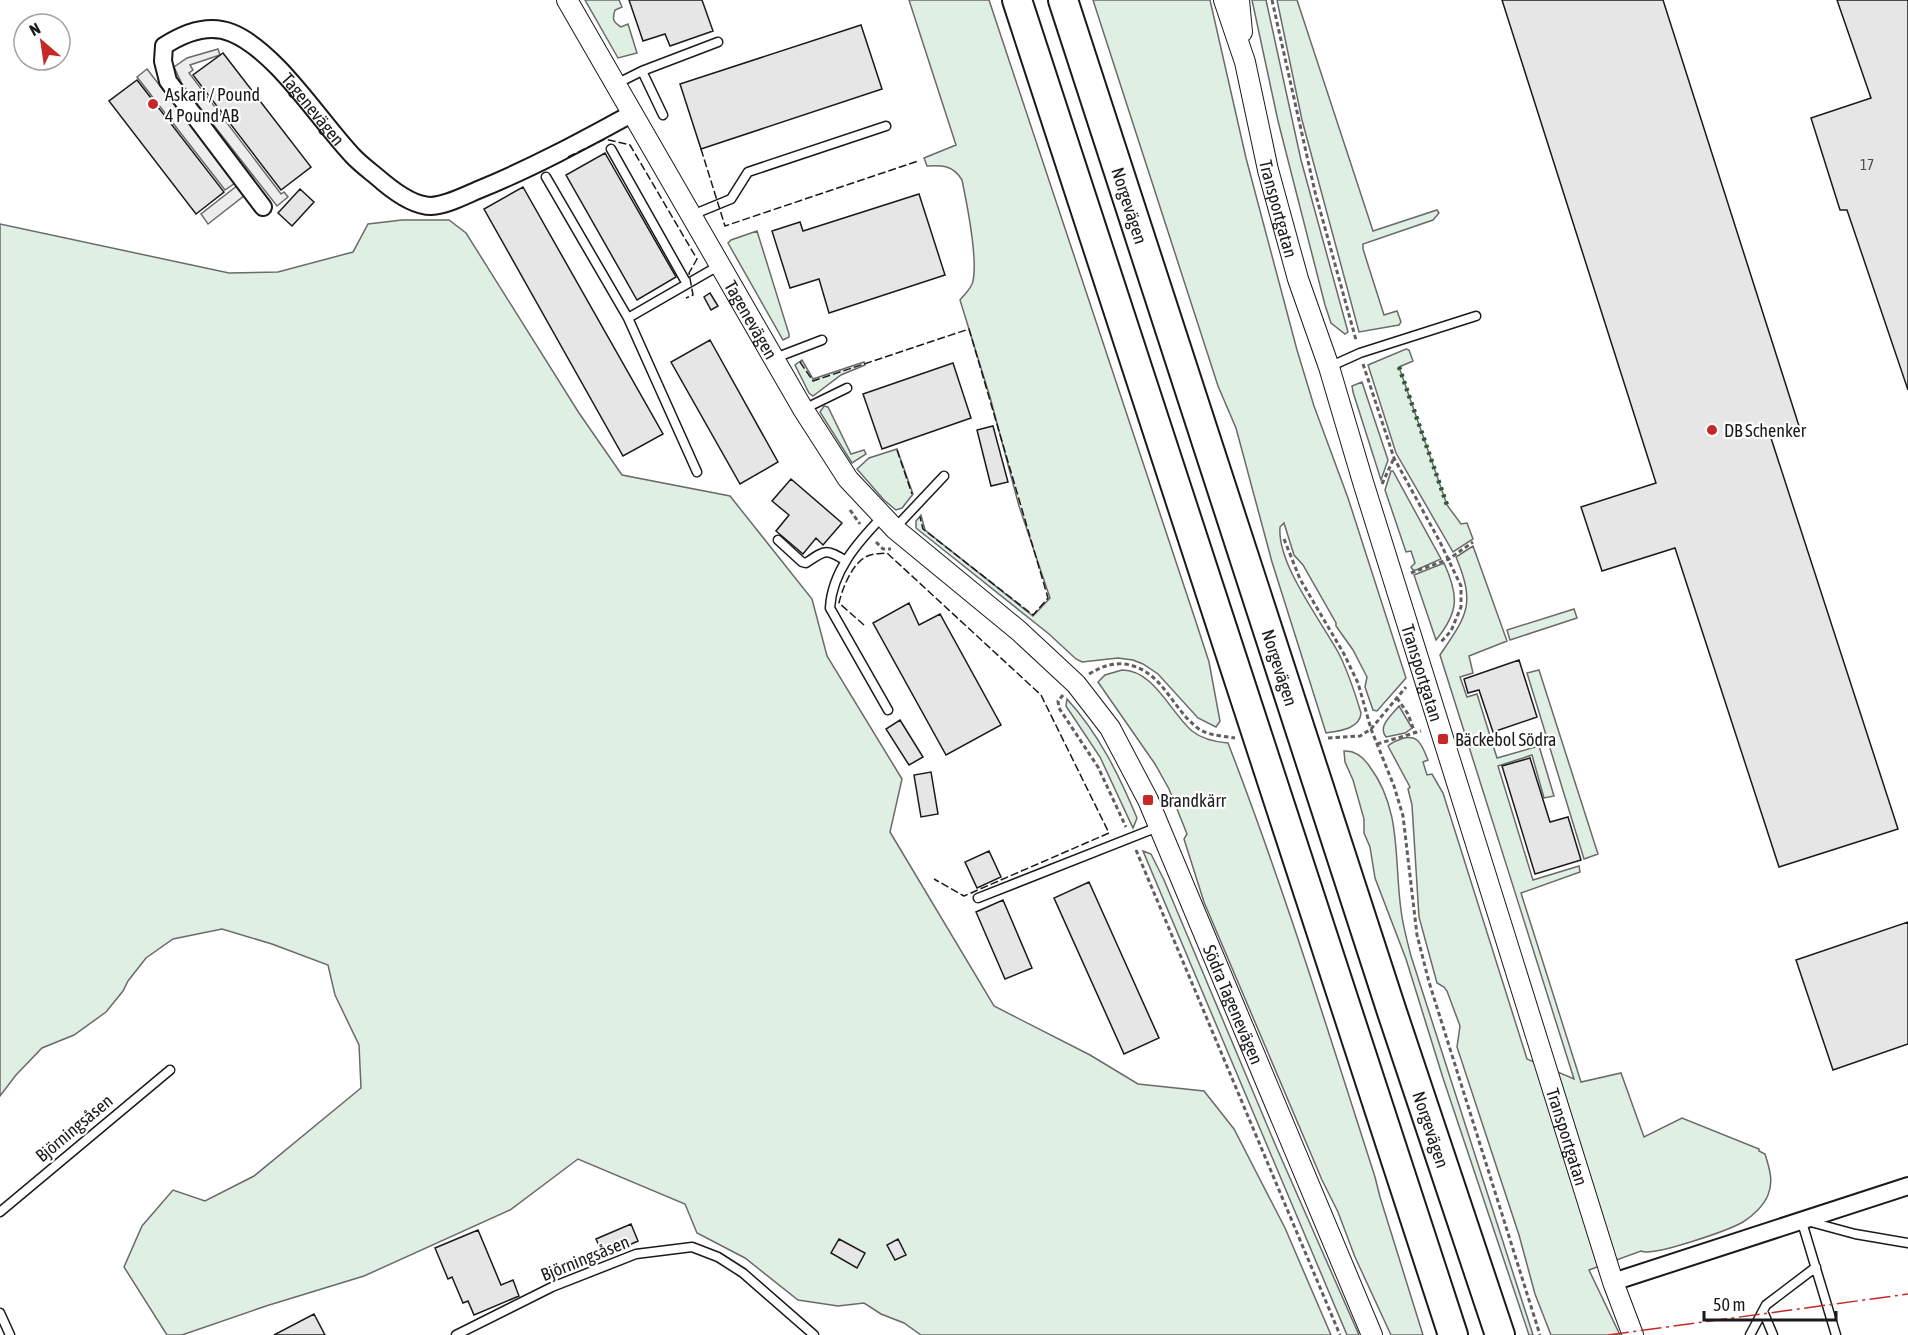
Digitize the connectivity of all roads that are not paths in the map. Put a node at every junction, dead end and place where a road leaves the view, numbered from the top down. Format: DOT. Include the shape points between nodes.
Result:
graph roads {
  1 [pos="567,0"];
  2 [pos="1017,0"];
  3 [pos="1063,0"];
  4 [pos="1224,0"];
  5 [pos="1239,0"];
  6 [pos="718,42"];
  7 [pos="1245,62"];
  8 [pos="642,71"];
  9 [pos="616,84"];
  10 [pos="633,113"];
  11 [pos="663,115"];
  12 [pos="886,126"];
  13 [pos="611,149"];
  14 [pos="546,177"];
  15 [pos="263,207"];
  16 [pos="692,216"];
  17 [pos="720,265"];
  18 [pos="687,284"];
  19 [pos="1476,316"];
  20 [pos="628,318"];
  21 [pos="822,340"];
  22 [pos="774,358"];
  23 [pos="1329,367"];
  24 [pos="847,388"];
  25 [pos="803,409"];
  26 [pos="697,472"];
  27 [pos="944,476"];
  28 [pos="888,523"];
  29 [pos="778,540"];
  30 [pos="846,561"];
  31 [pos="1076,684"];
  32 [pos="888,710"];
  33 [pos="1158,828"];
  34 [pos="978,898"];
  35 [pos="170,1070"];
  36 [pos="1908,1186"];
  37 [pos="0,1212"];
  38 [pos="1801,1219"];
  39 [pos="1908,1243"];
  40 [pos="1816,1268"];
  41 [pos="1613,1282"];
  42 [pos="1763,1311"];
  43 [pos="0,1313"];
  44 [pos="10,1335"];
  45 [pos="456,1335"];
  46 [pos="814,1335"];
  47 [pos="1372,1335"];
  48 [pos="1453,1335"];
  49 [pos="1500,1335"];
  50 [pos="1633,1335"];
  51 [pos="1750,1335"];
  52 [pos="1773,1335"];
  53 [pos="1836,1335"];
  1 -- 9 [label="street, Tagenevägen"];
  2 -- 48 [label="highway"];
  3 -- 49 [label="highway, Norgevägen"];
  4 -- 7 [label="street, Transportgatan"];
  5 -- 7 [label="street, Transportgatan"];
  6 -- 8 [label="lane"];
  7 -- 23 [label="street, Transportgatan" via="1268,170 1298,279"];
  8 -- 9 [label="lane"];
  8 -- 11 [label="lane"];
  9 -- 10 [label="street, Tagenevägen"];
  10 -- 15 [label="street, Tagenevägen" via="511,177 429,206 394,191 353,156 256,47 231,33 211,29 195,30 177,38 164,46 168,81"];
  10 -- 16 [label="street, Tagenevägen"];
  12 -- 16 [label="lane" via="748,172 731,199"];
  13 -- 18 [label="lane"];
  14 -- 20 [label="lane"];
  16 -- 17 [label="street, Tagenevägen"];
  17 -- 18 [label="lane"];
  17 -- 22 [label="street, Tagenevägen"];
  18 -- 20 [label="lane"];
  19 -- 23 [label="lane" via="1360,353"];
  20 -- 26 [label="lane"];
  21 -- 22 [label="lane"];
  22 -- 25 [label="street, Tagenevägen"];
  23 -- 41 [label="street, Transportgatan"];
  24 -- 25 [label="lane"];
  25 -- 28 [label="street, Tagenevägen" via="848,478"];
  27 -- 28 [label="lane"];
  28 -- 30 [label="lane" via="864,535"];
  28 -- 31 [label="street, Tagenevägen" via="1019,631"];
  29 -- 30 [label="lane" via="802,562 823,551"];
  30 -- 32 [label="lane" via="831,594 830,608"];
  31 -- 33 [label="street, Södra Tagenevägen" via="1110,728 1140,783"];
  33 -- 34 [label="lane"];
  33 -- 47 [label="street, Södra Tagenevägen"];
  35 -- 37 [label="lane, Björningsåsen"];
  36 -- 38 [label="street"];
  38 -- 39 [label="lane"];
  38 -- 40 [label="lane"];
  38 -- 41 [label="street"];
  40 -- 42 [label="lane"];
  40 -- 53 [label="lane"];
  41 -- 50 [label="street, Transportgatan"];
  42 -- 51 [label="lane"];
  42 -- 52 [label="lane"];
  43 -- 44 [label="lane"];
  45 -- 46 [label="lane, Björningsåsen" via="552,1287 636,1254 692,1247 743,1273"];
}
